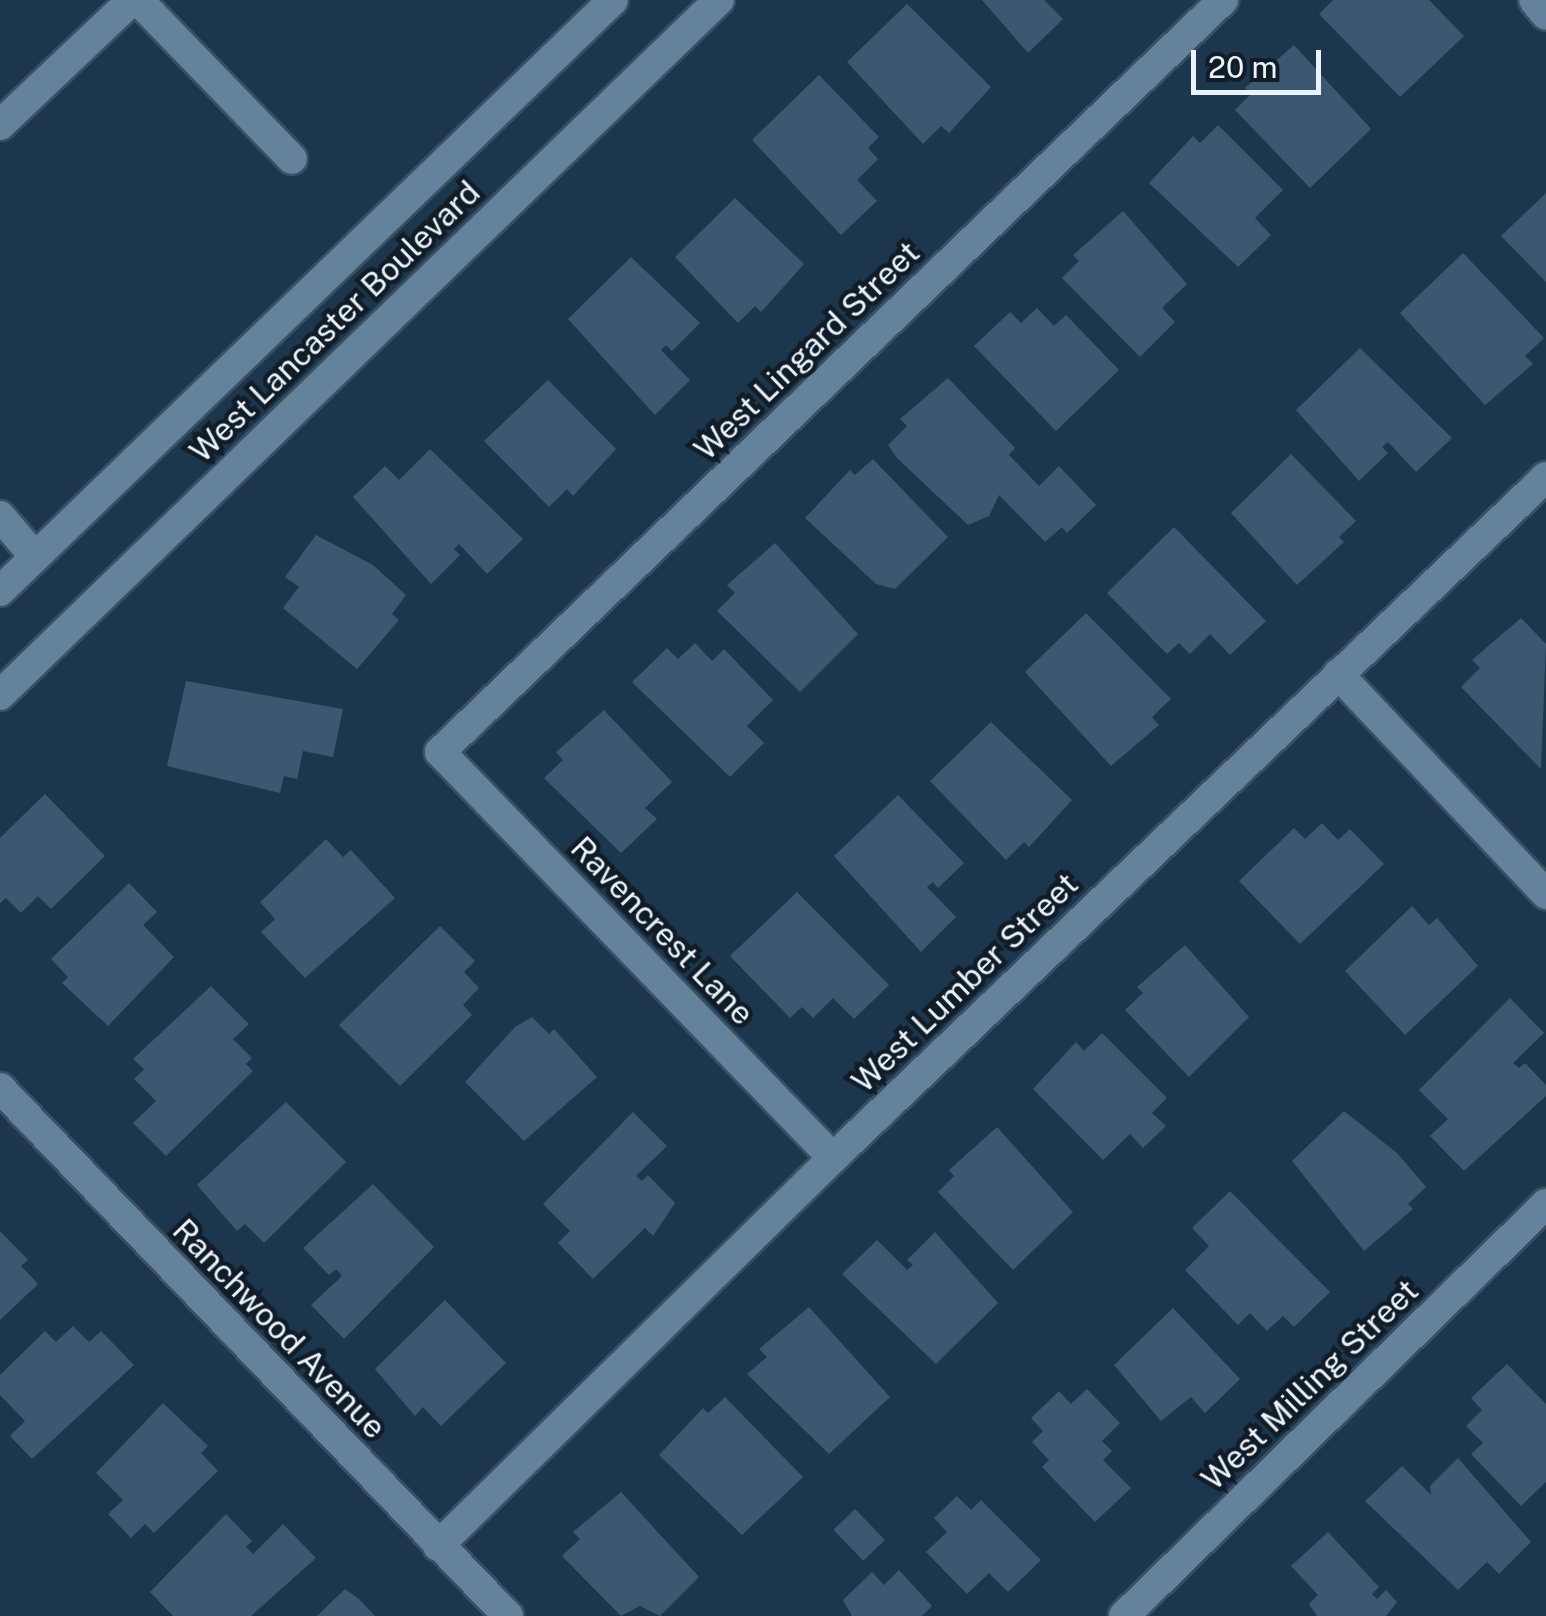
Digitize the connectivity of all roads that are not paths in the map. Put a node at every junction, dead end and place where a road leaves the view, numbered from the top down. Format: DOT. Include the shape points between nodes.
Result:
graph roads {
  1 [pos="135,0"];
  2 [pos="613,0"];
  3 [pos="718,0"];
  4 [pos="1222,0"];
  5 [pos="1534,0"];
  6 [pos="1546,14"];
  7 [pos="0,125"];
  8 [pos="292,159"];
  9 [pos="1546,477"];
  10 [pos="0,516"];
  11 [pos="35,557"];
  12 [pos="0,591"];
  13 [pos="1338,674"];
  14 [pos="0,695"];
  15 [pos="440,752"];
  16 [pos="1546,894"];
  17 [pos="0,1088"];
  18 [pos="833,1158"];
  19 [pos="1546,1204"];
  20 [pos="438,1546"];
  21 [pos="508,1616"];
  22 [pos="1124,1616"];
  1 -- 7 [label="street"];
  1 -- 8 [label="street"];
  2 -- 11 [label="street, West Lancaster Boulevard"];
  3 -- 14 [label="street, West Lancaster Boulevard"];
  4 -- 15 [label="street, West Lingard Street"];
  5 -- 6 [label="street"];
  9 -- 13 [label="street, West Lumber Street"];
  10 -- 11 [label="street"];
  11 -- 12 [label="street, West Lancaster Boulevard"];
  13 -- 16 [label="street"];
  13 -- 18 [label="street, West Lumber Street"];
  15 -- 18 [label="street, Ravencrest Lane"];
  17 -- 20 [label="street, Ranchwood Avenue"];
  18 -- 20 [label="street, West Lumber Street"];
  19 -- 22 [label="street, West Milling Street"];
  20 -- 21 [label="street, Ranchwood Avenue"];
}
